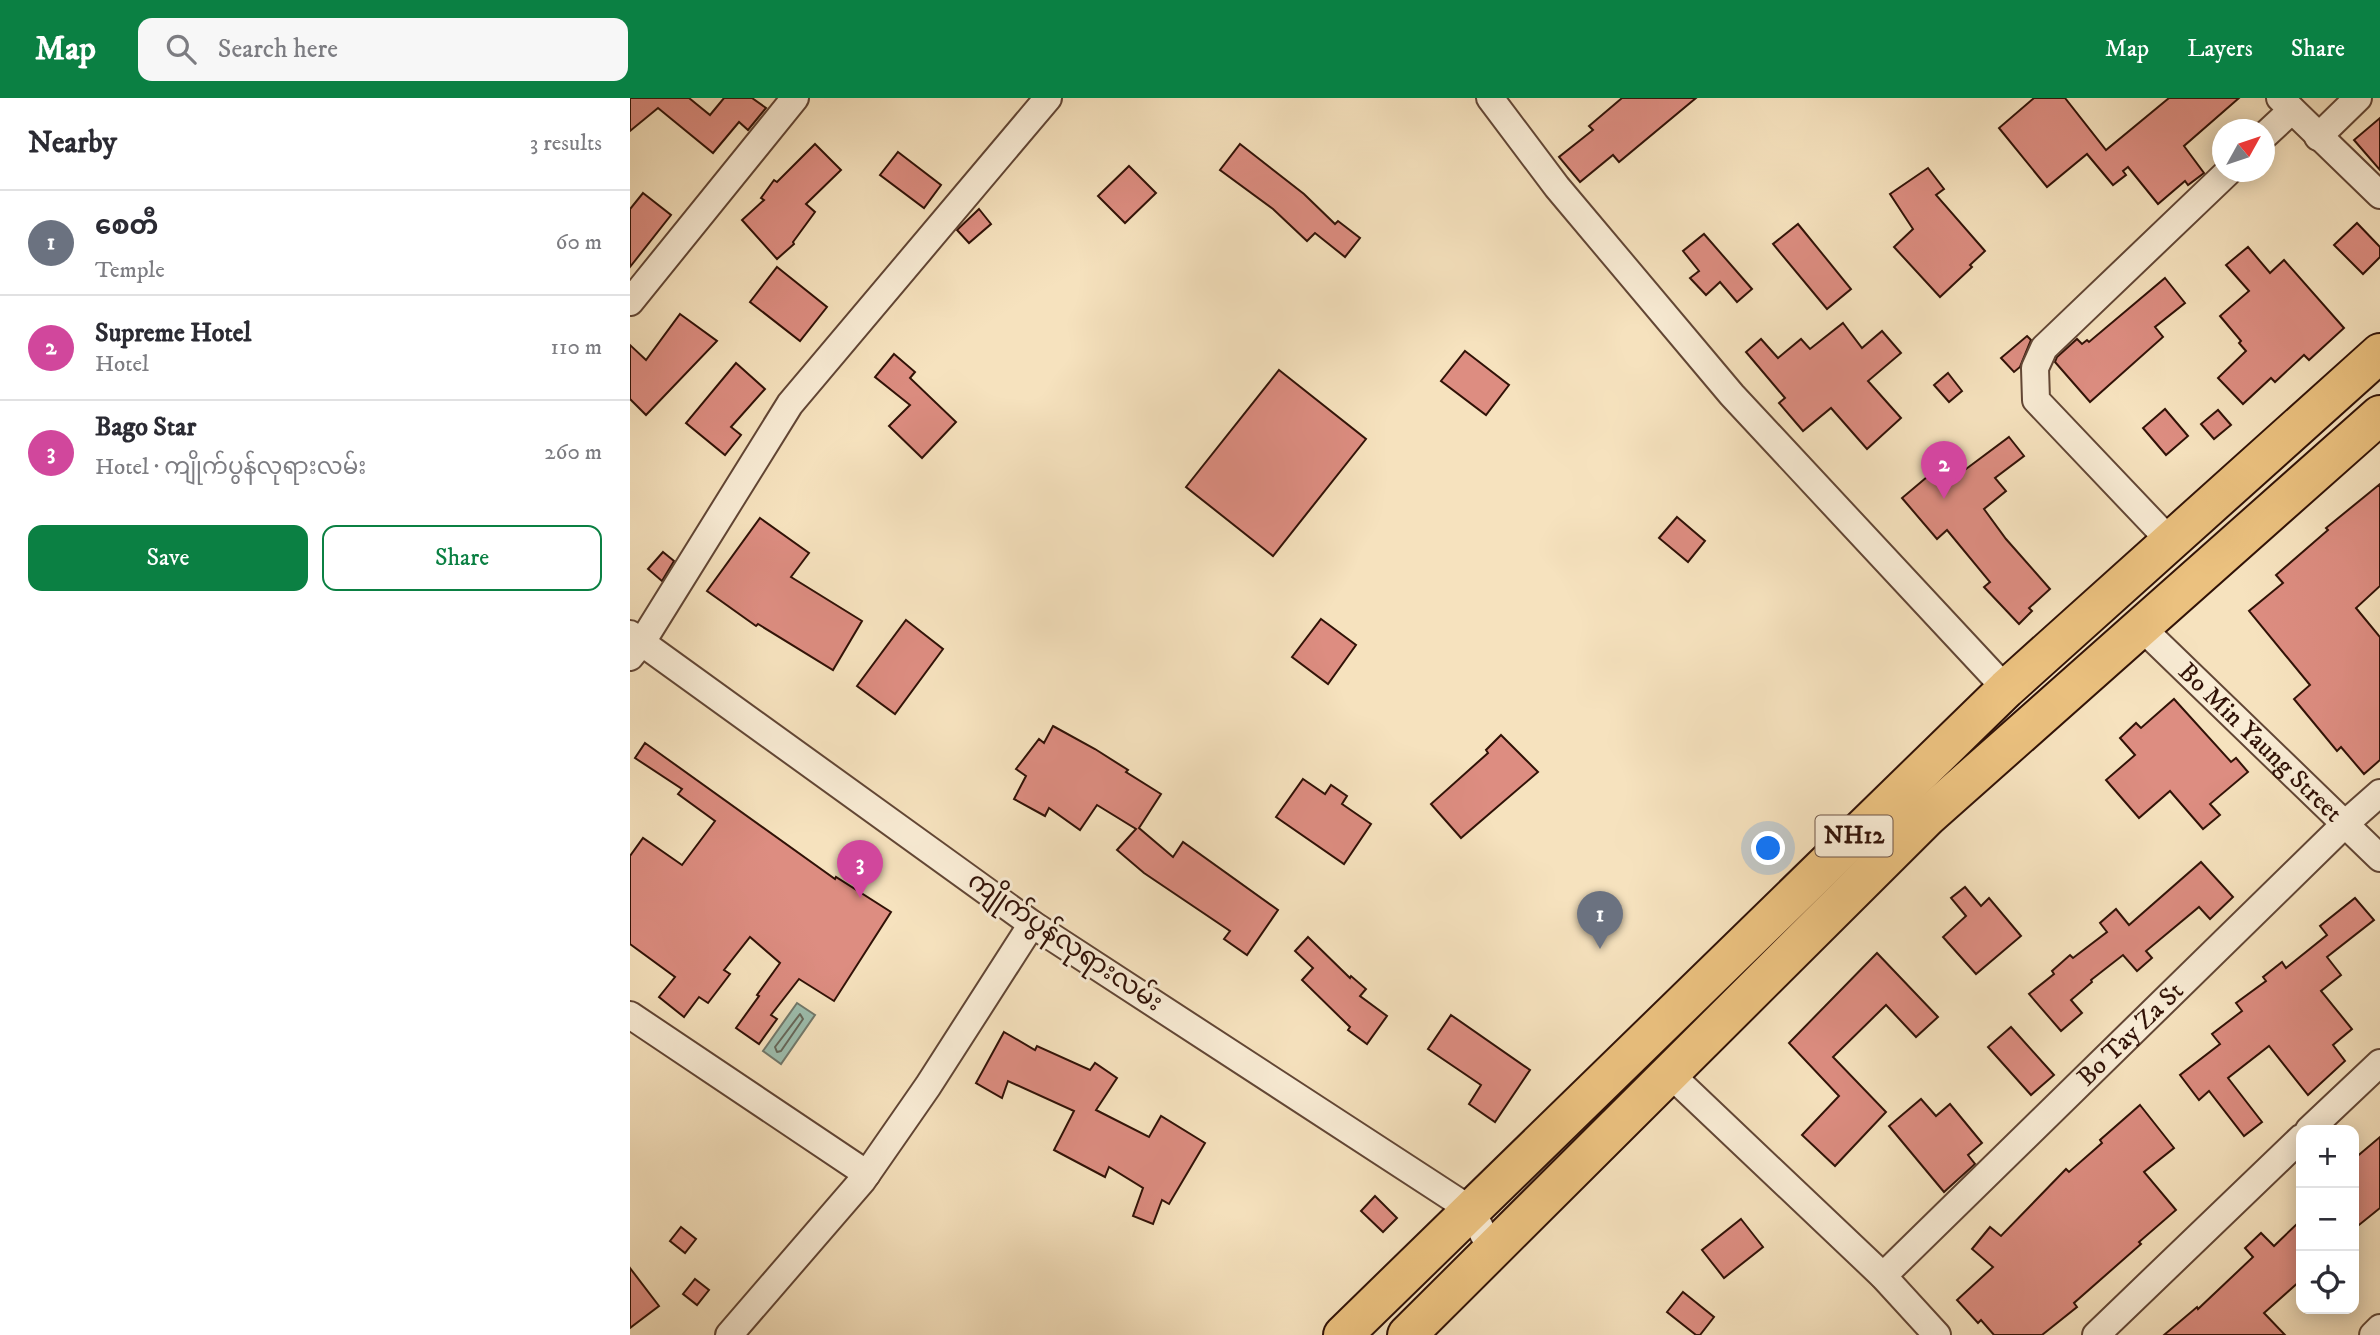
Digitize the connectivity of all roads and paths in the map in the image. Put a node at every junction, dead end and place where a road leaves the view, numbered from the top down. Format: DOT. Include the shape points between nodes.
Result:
graph roads {
  1 [pos="795,98"];
  2 [pos="1048,98"];
  3 [pos="1490,98"];
  4 [pos="2358,98"];
  5 [pos="2286,104"];
  6 [pos="2275,120"];
  7 [pos="2318,137"];
  8 [pos="2218,182"];
  9 [pos="2380,195"];
  10 [pos="630,302"];
  11 [pos="2380,353"];
  12 [pos="2380,415"];
  13 [pos="2170,541"];
  14 [pos="2141,627"];
  15 [pos="634,644"];
  16 [pos="2006,689"];
  17 [pos="2380,793"];
  18 [pos="2346,823"];
  19 [pos="2380,858"];
  20 [pos="1032,924"];
  21 [pos="630,1015"];
  22 [pos="2380,1063"];
  23 [pos="1670,1074"];
  24 [pos="2314,1125"];
  25 [pos="2296,1143"];
  26 [pos="867,1174"];
  27 [pos="1471,1210"];
  28 [pos="1492,1251"];
  29 [pos="1883,1276"];
  30 [pos="2380,1328"];
  31 [pos="729,1335"];
  32 [pos="1343,1335"];
  33 [pos="1407,1335"];
  34 [pos="1937,1335"];
  35 [pos="2096,1335"];
  36 [pos="2373,1335"];
  1 -- 10 [label="street"];
  2 -- 15 [label="street" via="790,404"];
  3 -- 16 [label="street" via="1557,187 1732,395"];
  4 -- 7 [label="street"];
  5 -- 6 [label="street"];
  5 -- 7 [label="street"];
  7 -- 9 [label="street"];
  8 -- 13 [label="street" via="2044,348 2035,368 2036,400"];
  11 -- 13 [label="highway, NH12"];
  12 -- 14 [label="highway, NH12"];
  13 -- 16 [label="highway, NH12"];
  14 -- 18 [label="street, Bo Min Yaung Street"];
  14 -- 23 [label="highway, NH12" via="1927,817"];
  15 -- 20 [label="street, ကျိုက်ပွန်လုရားလမ်း"];
  16 -- 27 [label="highway, NH12"];
  17 -- 18 [label="street, Bo Tay Za St"];
  18 -- 19 [label="street, Bo Min Yaung Street"];
  18 -- 29 [label="street, Bo Tay Za St"];
  20 -- 26 [label="street"];
  20 -- 27 [label="street, ကျိုက်ပွန်လုရားလမ်း"];
  21 -- 26 [label="street"];
  22 -- 24 [label="street"];
  23 -- 28 [label="highway, NH12"];
  23 -- 29 [label="street"];
  25 -- 35 [label="street"];
  26 -- 31 [label="street"];
  27 -- 28 [label="street, ကျိုက်ပွန်လုရားလမ်း"];
  27 -- 32 [label="highway, NH12"];
  28 -- 33 [label="highway, NH12"];
  29 -- 34 [label="street"];
  30 -- 36 [label="street"];
}
